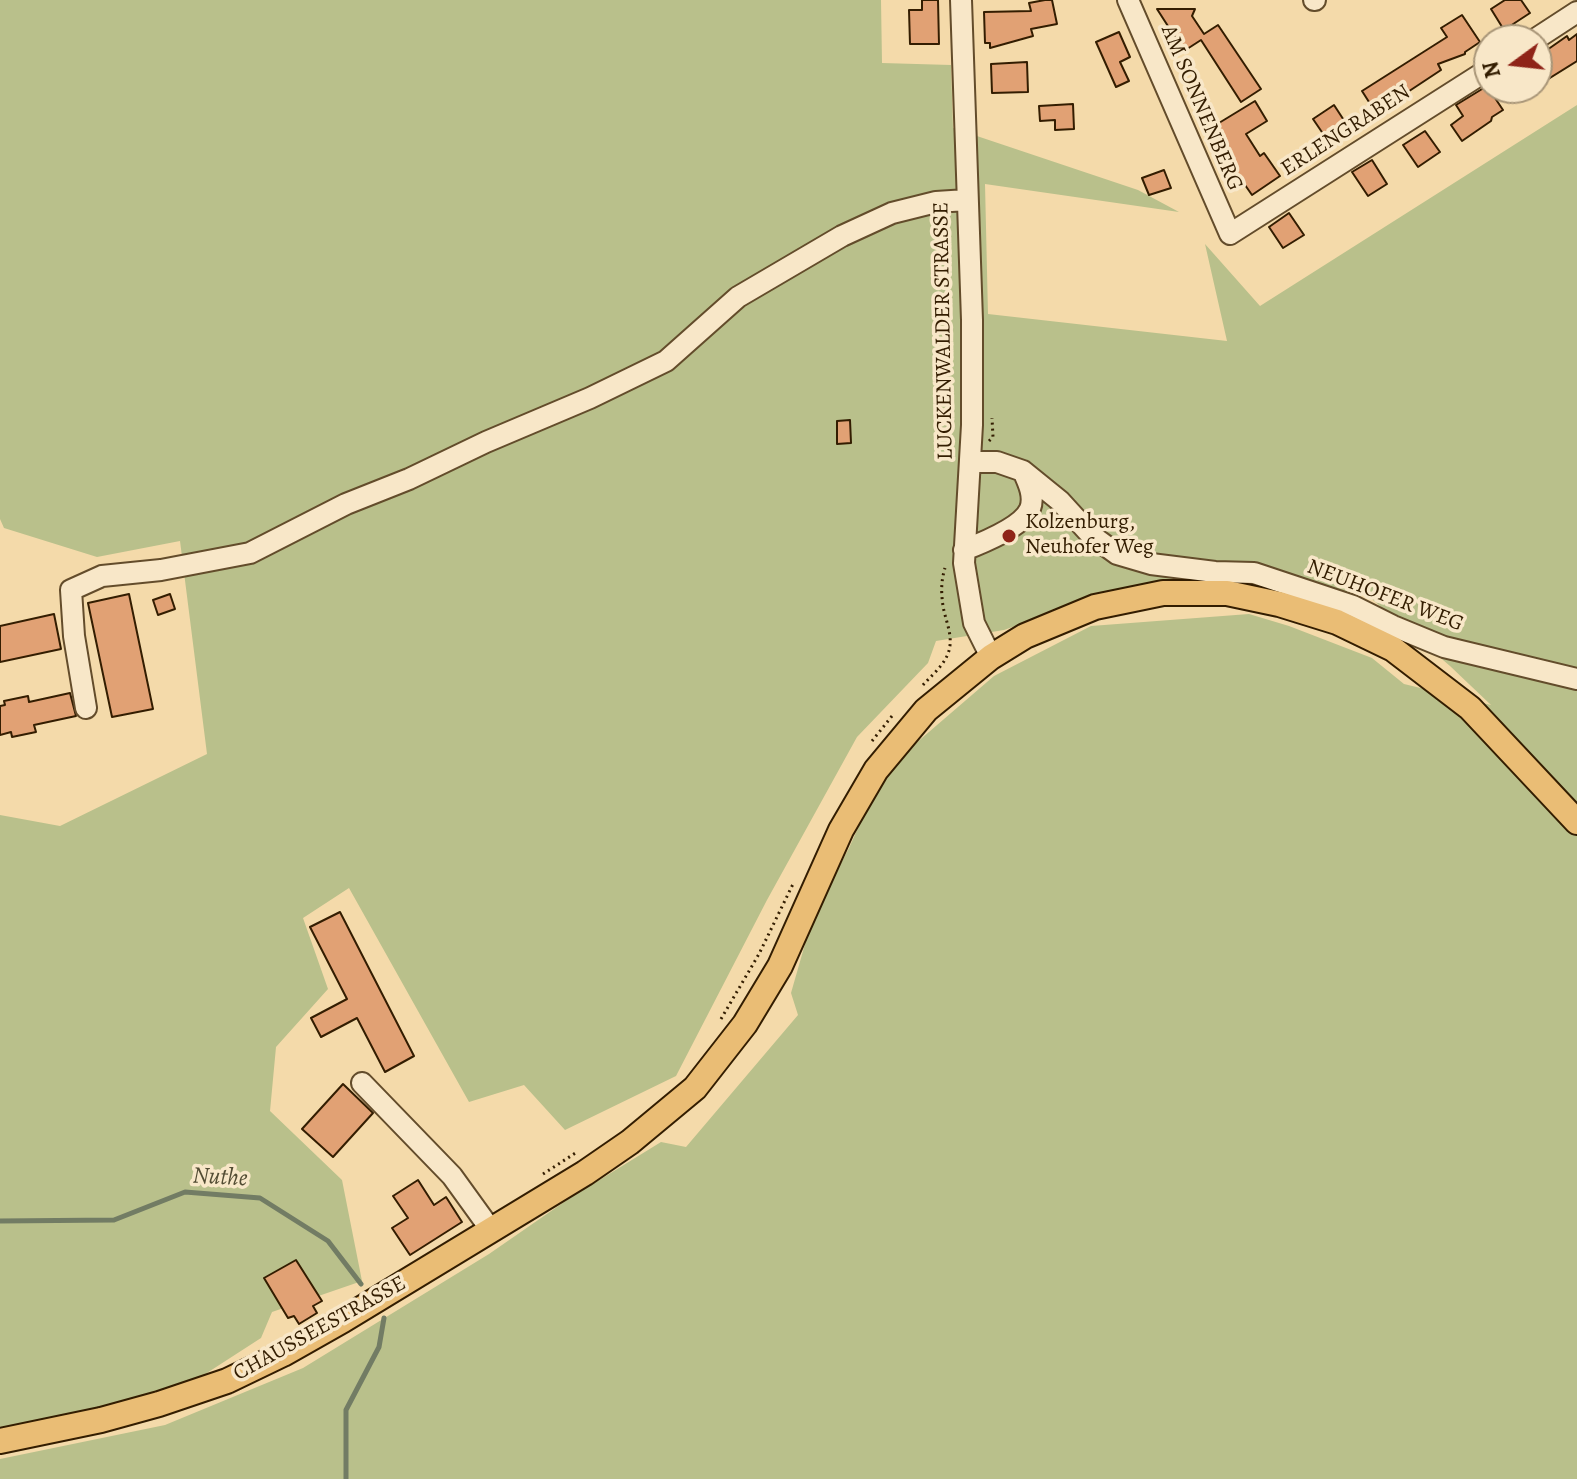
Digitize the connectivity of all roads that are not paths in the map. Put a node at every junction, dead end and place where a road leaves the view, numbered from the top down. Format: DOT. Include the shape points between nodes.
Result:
graph roads {
  1 [pos="961,0"];
  2 [pos="1128,0"];
  3 [pos="1577,12"];
  4 [pos="1553,28"];
  5 [pos="1473,79"];
  6 [pos="967,200"];
  7 [pos="1230,234"];
  8 [pos="971,462"];
  9 [pos="1023,471"];
  10 [pos="964,550"];
  11 [pos="991,657"];
  12 [pos="1577,679"];
  13 [pos="86,708"];
  14 [pos="1577,822"];
  15 [pos="362,1083"];
  16 [pos="491,1230"];
  17 [pos="0,1441"];
  1 -- 6 [label="street, LUCKENWALDER STRASSE"];
  2 -- 7 [label="street, AM SONNENBERG"];
  3 -- 4 [label="street"];
  5 -- 7 [label="street, ERLENGRABEN"];
  6 -- 8 [label="street, LUCKENWALDER STRASSE"];
  6 -- 13 [label="street" via="892,213 842,236 738,297 666,361 346,504 250,553 102,576 71,590"];
  8 -- 9 [label="street, NEUHOFER WEG" via="997,462"];
  8 -- 10 [label="street, LUCKENWALDER STRASSE"];
  9 -- 10 [label="street" via="1030,486 1030,509 989,541"];
  9 -- 12 [label="street, NEUHOFER WEG" via="1117,554 1151,564 1254,573 1353,606 1444,647"];
  10 -- 11 [label="street, LUCKENWALDER STRASSE" via="974,623"];
  11 -- 14 [label="main road, CHAUSSEESTRASSE" via="1025,636 1095,607 1163,593 1227,593 1279,604 1337,622 1393,649 1470,708"];
  11 -- 16 [label="main road, CHAUSSEESTRASSE" via="926,710 876,770 841,830 780,966 745,1024 695,1088 630,1142"];
  15 -- 16 [label="street" via="452,1176"];
  16 -- 17 [label="main road, CHAUSSEESTRASSE" via="283,1354 227,1381 101,1420"];
}
